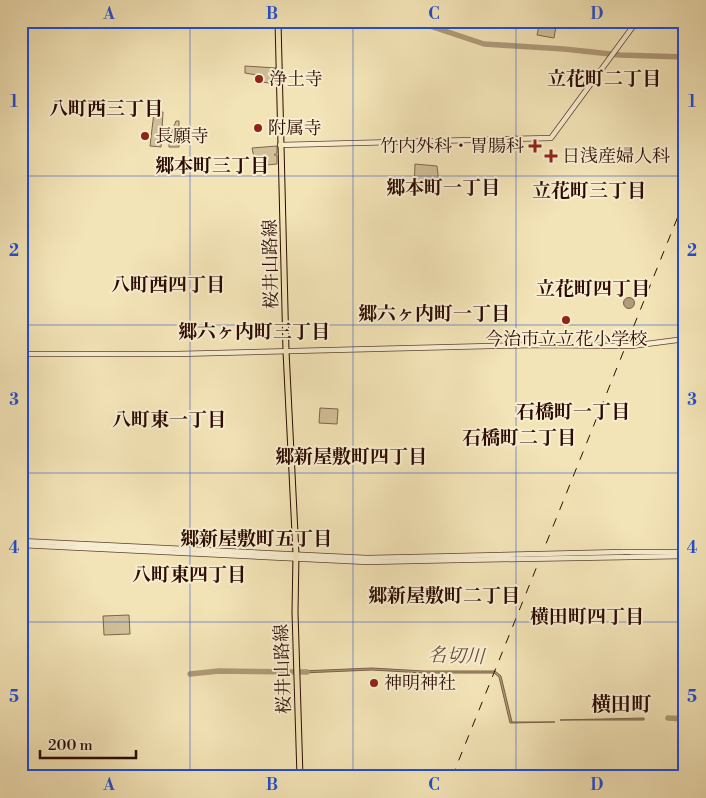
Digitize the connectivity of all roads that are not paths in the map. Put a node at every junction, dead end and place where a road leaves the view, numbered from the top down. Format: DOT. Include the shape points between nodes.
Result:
graph roads {
  1 [pos="23,21"];
  2 [pos="278,21"];
  3 [pos="638,21"];
  4 [pos="21,116"];
  5 [pos="280,145"];
  6 [pos="685,339"];
  7 [pos="286,351"];
  8 [pos="21,354"];
  9 [pos="21,541"];
  10 [pos="21,545"];
  11 [pos="685,552"];
  12 [pos="296,556"];
  13 [pos="685,556"];
  14 [pos="458,558"];
  15 [pos="300,777"];
  1 -- 4 [label="highway"];
  2 -- 5 [label="main road, 桜井山路線"];
  3 -- 5 [label="street" via="551,138"];
  5 -- 7 [label="main road, 桜井山路線"];
  6 -- 7 [label="street" via="631,346"];
  7 -- 8 [label="street"];
  7 -- 12 [label="main road, 桜井山路線"];
  9 -- 12 [label="street"];
  10 -- 12 [label="street"];
  11 -- 14 [label="street, bridge"];
  12 -- 14 [label="street" via="368,562"];
  12 -- 15 [label="main road, 桜井山路線"];
  13 -- 14 [label="street, bridge"];
}
